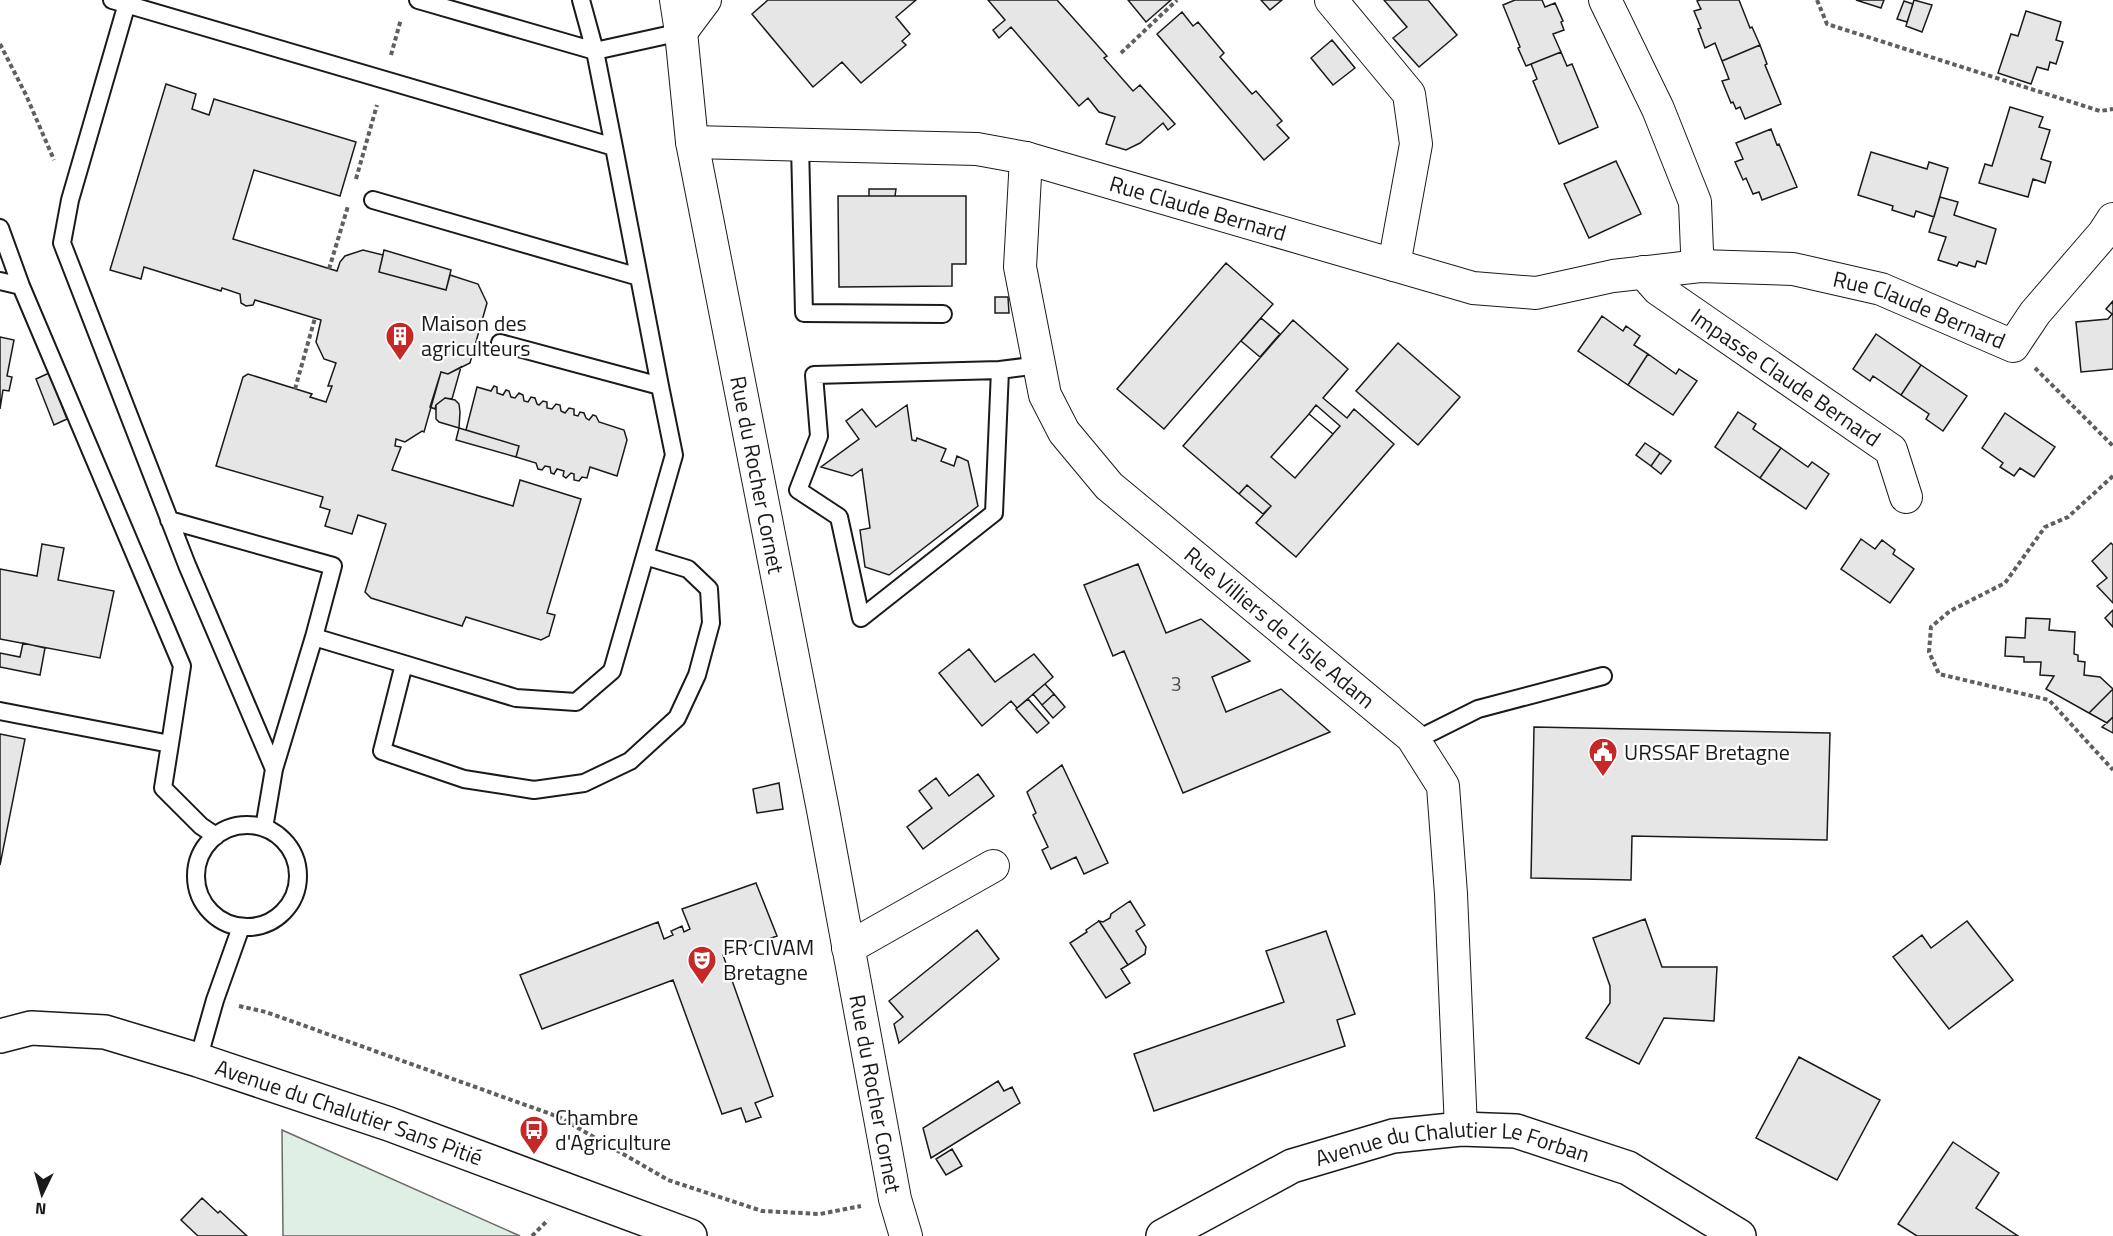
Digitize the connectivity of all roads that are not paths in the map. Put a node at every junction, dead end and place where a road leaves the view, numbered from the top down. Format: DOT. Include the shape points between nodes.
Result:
graph roads {
  1 [pos="418,0"];
  2 [pos="581,0"];
  3 [pos="676,0"];
  4 [pos="705,0"];
  5 [pos="1331,0"];
  6 [pos="1605,0"];
  7 [pos="122,1"];
  8 [pos="681,32"];
  9 [pos="595,51"];
  10 [pos="692,142"];
  11 [pos="800,145"];
  12 [pos="614,147"];
  13 [pos="1026,158"];
  14 [pos="373,200"];
  15 [pos="2113,219"];
  16 [pos="0,228"];
  17 [pos="1394,266"];
  18 [pos="1700,266"];
  19 [pos="1643,273"];
  20 [pos="639,277"];
  21 [pos="0,281"];
  22 [pos="21,286"];
  23 [pos="943,314"];
  24 [pos="500,343"];
  25 [pos="1039,365"];
  26 [pos="1000,369"];
  27 [pos="660,386"];
  28 [pos="1906,497"];
  29 [pos="169,520"];
  30 [pos="645,556"];
  31 [pos="314,637"];
  32 [pos="404,664"];
  33 [pos="1603,676"];
  34 [pos="0,711"];
  35 [pos="1412,737"];
  36 [pos="170,744"];
  37 [pos="274,769"];
  38 [pos="264,828"];
  39 [pos="216,836"];
  40 [pos="993,866"];
  41 [pos="241,927"];
  42 [pos="848,948"];
  43 [pos="0,1036"];
  44 [pos="198,1060"];
  45 [pos="1461,1129"];
  46 [pos="688,1236"];
  47 [pos="906,1236"];
  48 [pos="1163,1236"];
  49 [pos="1739,1236"];
  1 -- 9 [label="lane"];
  2 -- 9 [label="lane"];
  3 -- 8 [label="street, Rue du Rocher Cornet"];
  4 -- 8 [label="street"];
  5 -- 17 [label="street" via="1409,94 1416,144"];
  6 -- 18 [label="street" via="1658,110 1695,202"];
  7 -- 12 [label="lane"];
  7 -- 29 [label="lane" via="62,243"];
  8 -- 9 [label="lane"];
  8 -- 10 [label="street, Rue du Rocher Cornet"];
  9 -- 12 [label="lane"];
  10 -- 11 [label="street, Rue Claude Bernard"];
  10 -- 42 [label="street, Rue du Rocher Cornet"];
  11 -- 13 [label="street, Rue Claude Bernard" via="978,149"];
  11 -- 23 [label="lane" via="804,313"];
  12 -- 20 [label="lane"];
  13 -- 17 [label="street, Rue Claude Bernard"];
  13 -- 25 [label="street, Rue Villiers de L'Isle Adam" via="1020,267"];
  14 -- 20 [label="lane"];
  15 -- 18 [label="street, Rue Claude Bernard" via="2035,313 2013,346 1881,289 1793,268"];
  16 -- 22 [label="lane"];
  17 -- 19 [label="street, Rue Claude Bernard" via="1473,288 1536,293"];
  18 -- 19 [label="street, Rue Claude Bernard"];
  19 -- 28 [label="street, Impasse Claude Bernard" via="1658,289 1891,450"];
  20 -- 27 [label="lane"];
  21 -- 22 [label="lane"];
  22 -- 36 [label="lane" via="182,666"];
  24 -- 27 [label="lane"];
  25 -- 26 [label="lane"];
  25 -- 35 [label="street, Rue Villiers de L'Isle Adam" via="1045,395 1064,432 1109,486"];
  26 -- 26 [label="lane" via="814,375 819,436 798,490 839,517 861,618 994,513"];
  27 -- 30 [label="lane" via="674,455"];
  29 -- 31 [label="lane" via="333,566"];
  29 -- 37 [label="lane"];
  30 -- 32 [label="lane" via="612,671 576,702 516,698"];
  30 -- 32 [label="lane" via="688,569 709,589 711,623 697,675 677,718 630,761 584,783 534,790 464,779 382,751"];
  31 -- 32 [label="lane"];
  31 -- 37 [label="lane"];
  33 -- 35 [label="lane" via="1478,709 1426,735"];
  34 -- 36 [label="lane"];
  35 -- 45 [label="street, Rue Villiers de L'Isle Adam" via="1443,786"];
  36 -- 39 [label="lane" via="163,788"];
  37 -- 38 [label="lane"];
  38 -- 39 [label="lane" via="232,828"];
  38 -- 41 [label="lane" via="289,847 297,863 298,883 281,915 265,925"];
  39 -- 41 [label="lane" via="198,862 197,884 203,901 216,917"];
  40 -- 42 [label="street"];
  41 -- 44 [label="lane" via="214,1000"];
  42 -- 47 [label="street, Rue du Rocher Cornet" via="895,1199"];
  43 -- 44 [label="street, Avenue du Chalutier Sans Pitié" via="31,1028 105,1032"];
  44 -- 46 [label="street, Avenue du Chalutier Sans Pitié" via="389,1124"];
  45 -- 48 [label="street, Avenue du Chalutier Le Forban" via="1393,1136 1292,1166"];
  45 -- 49 [label="street, Avenue du Chalutier Le Forban" via="1516,1131 1628,1167"];
}
